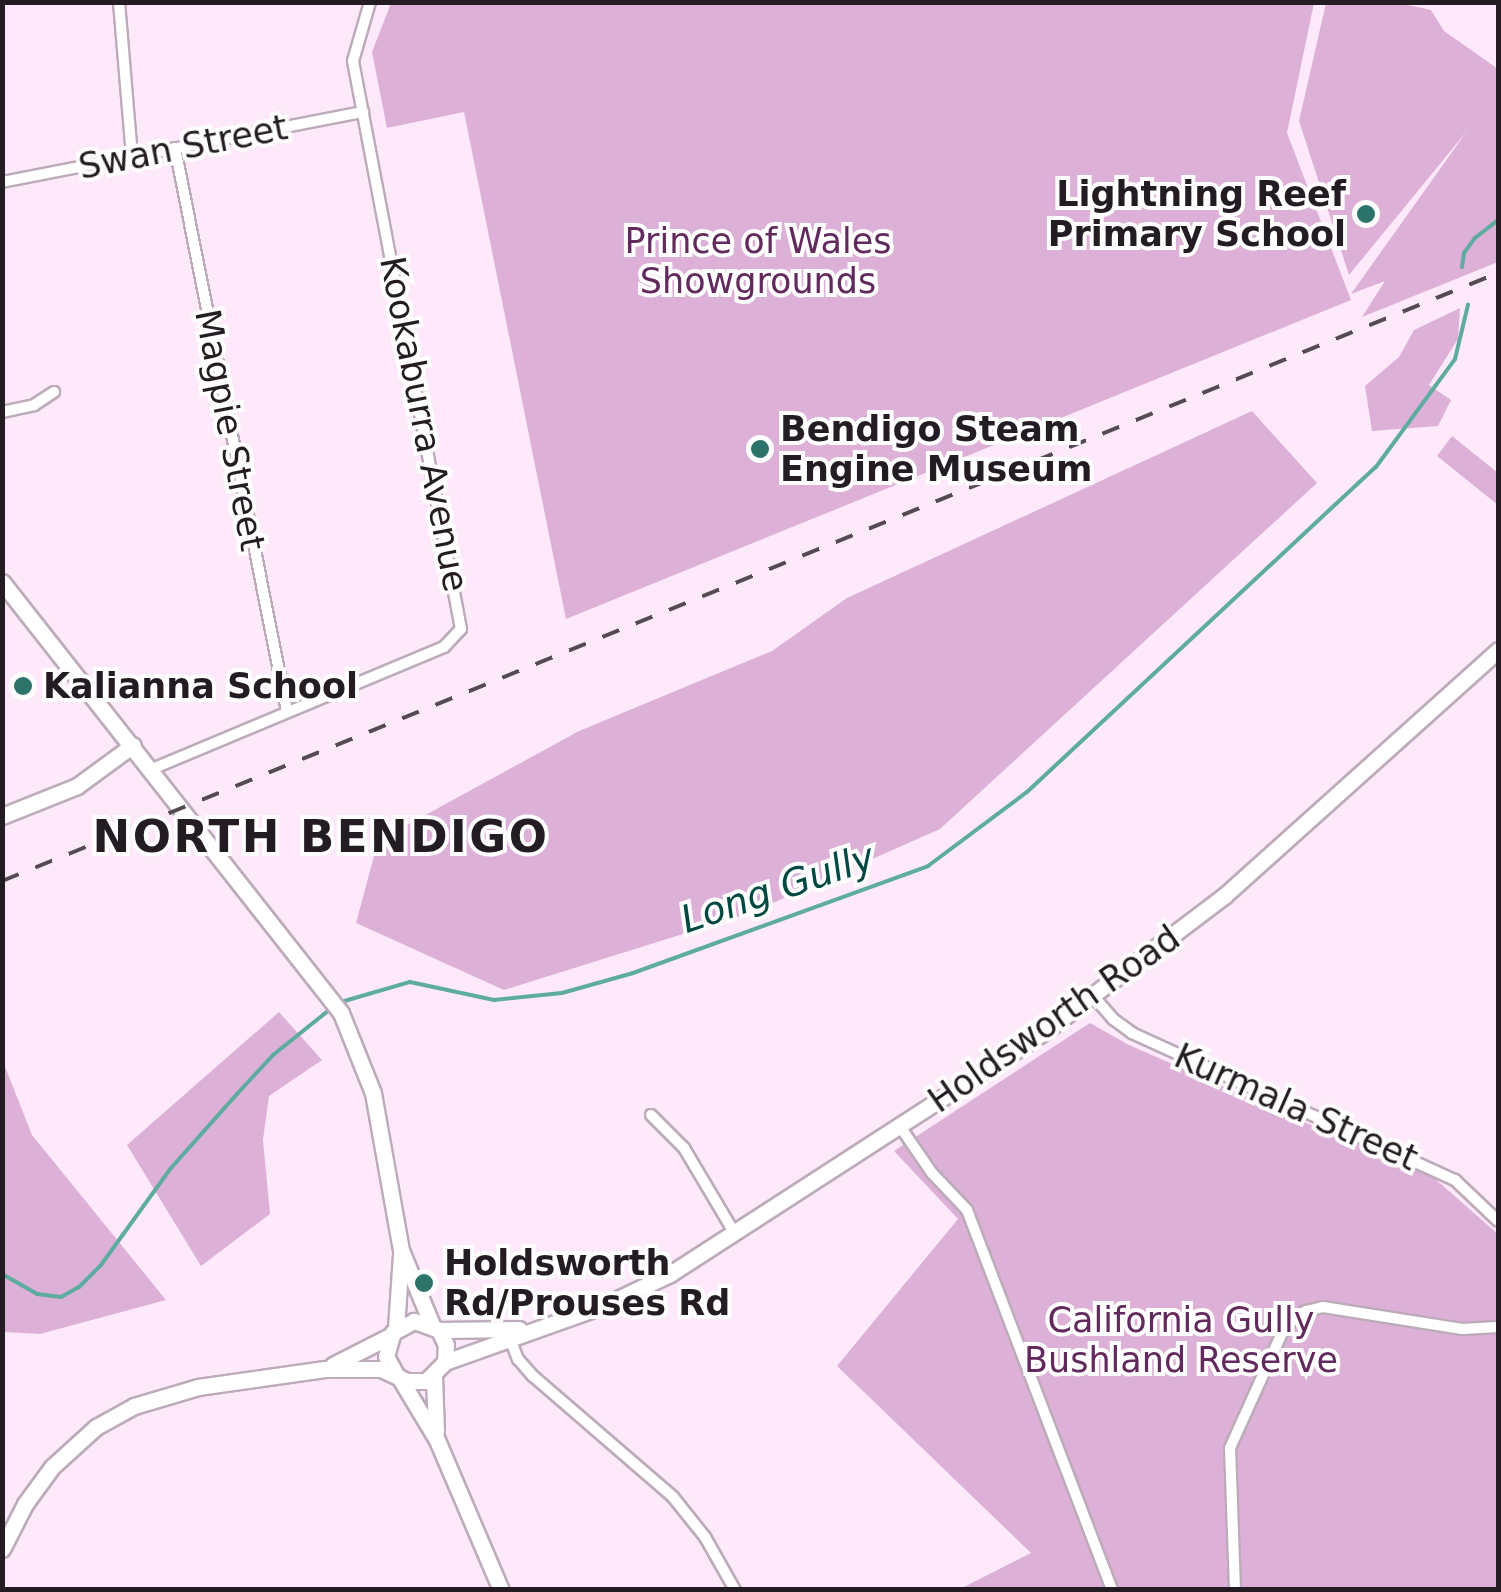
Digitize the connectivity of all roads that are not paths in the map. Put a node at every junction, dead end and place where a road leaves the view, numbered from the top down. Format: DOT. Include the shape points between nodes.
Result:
graph roads {
  1 [pos="119,2"];
  2 [pos="370,2"];
  3 [pos="363,112"];
  4 [pos="175,148"];
  5 [pos="132,156"];
  6 [pos="2,182"];
  7 [pos="54,392"];
  8 [pos="2,412"];
  9 [pos="2,582"];
  10 [pos="1498,650"];
  11 [pos="287,711"];
  12 [pos="133,745"];
  13 [pos="152,769"];
  14 [pos="2,816"];
  15 [pos="1094,996"];
  16 [pos="651,1114"];
  17 [pos="899,1126"];
  18 [pos="1494,1208"];
  19 [pos="1498,1221"];
  20 [pos="735,1234"];
  21 [pos="401,1250"];
  22 [pos="1498,1327"];
  23 [pos="435,1328"];
  24 [pos="393,1332"];
  25 [pos="509,1335"];
  26 [pos="445,1362"];
  27 [pos="325,1369"];
  28 [pos="397,1376"];
  29 [pos="434,1377"];
  30 [pos="437,1440"];
  31 [pos="2,1550"];
  32 [pos="501,1590"];
  33 [pos="735,1590"];
  34 [pos="1112,1590"];
  35 [pos="1235,1590"];
  1 -- 5 [label="street"];
  2 -- 3 [label="street, Kookaburra Avenue" via="354,52"];
  3 -- 4 [label="street, Swan Street"];
  3 -- 11 [label="street, Kookaburra Avenue" via="462,625 444,648"];
  4 -- 5 [label="street, Swan Street"];
  4 -- 11 [label="street, Magpie Street"];
  5 -- 6 [label="street, Swan Street"];
  7 -- 8 [label="street"];
  9 -- 12 [label="main road"];
  10 -- 15 [label="main road, Holdsworth Road" via="1254,871"];
  11 -- 13 [label="street, Kookaburra Avenue"];
  12 -- 13 [label="main road"];
  12 -- 14 [label="main road" via="77,786"];
  13 -- 21 [label="main road" via="341,1013 373,1093"];
  15 -- 17 [label="main road, Holdsworth Road"];
  15 -- 18 [label="street, Kurmala Street" via="1132,1032 1438,1172"];
  16 -- 20 [label="street" via="684,1148"];
  17 -- 20 [label="main road, Holdsworth Road"];
  17 -- 34 [label="street" via="968,1210"];
  18 -- 19 [label="street, Kurmala Street"];
  20 -- 25 [label="main road, Holdsworth Road" via="670,1274 562,1321"];
  21 -- 23 [label="main road"];
  21 -- 24 [label="main road"];
  22 -- 35 [label="street" via="1462,1328 1323,1307 1285,1326 1230,1448"];
  23 -- 24 [label="main road" via="414,1321"];
  23 -- 25 [label="main road, Holdsworth Road"];
  23 -- 26 [label="main road" via="446,1346"];
  24 -- 27 [label="main road"];
  24 -- 28 [label="main road" via="386,1356"];
  25 -- 26 [label="main road, Holdsworth Road"];
  25 -- 33 [label="street" via="533,1376 673,1497"];
  26 -- 29 [label="main road"];
  27 -- 28 [label="main road" via="371,1368"];
  27 -- 31 [label="main road" via="187,1389 116,1414 52,1467"];
  28 -- 29 [label="main road" via="417,1382"];
  28 -- 30 [label="main road"];
  29 -- 30 [label="main road"];
  30 -- 32 [label="main road"];
}
